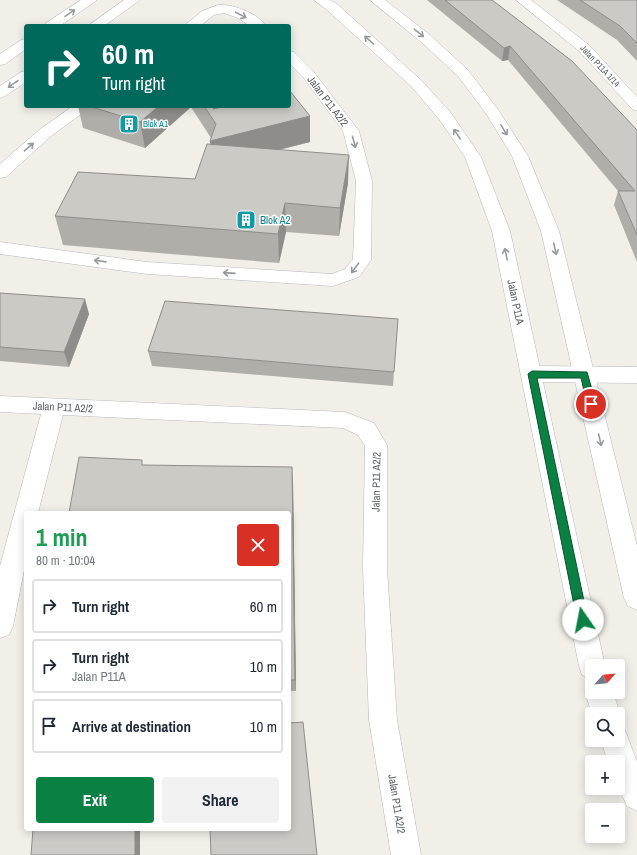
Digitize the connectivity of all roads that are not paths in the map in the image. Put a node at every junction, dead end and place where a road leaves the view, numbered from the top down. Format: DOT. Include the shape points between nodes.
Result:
graph roads {
  1 [pos="90,0"];
  2 [pos="133,0"];
  3 [pos="321,0"];
  4 [pos="377,0"];
  5 [pos="523,0"];
  6 [pos="54,24"];
  7 [pos="98,24"];
  8 [pos="194,24"];
  9 [pos="256,24"];
  10 [pos="24,44"];
  11 [pos="291,58"];
  12 [pos="0,60"];
  13 [pos="24,76"];
  14 [pos="0,93"];
  15 [pos="637,106"];
  16 [pos="79,108"];
  17 [pos="0,173"];
  18 [pos="0,248"];
  19 [pos="532,374"];
  20 [pos="584,374"];
  21 [pos="637,375"];
  22 [pos="0,404"];
  23 [pos="54,407"];
  24 [pos="26,511"];
  25 [pos="24,520"];
  26 [pos="637,598"];
  27 [pos="0,626"];
  28 [pos="591,659"];
  29 [pos="618,747"];
  30 [pos="637,796"];
  31 [pos="406,855"];
  6 -- 1 [label="street, one-way"];
  2 -- 7 [label="street"];
  19 -- 3 [label="street, Jalan P11A, one-way" via="501,231 473,157 445,116 416,83"];
  4 -- 20 [label="street, one-way" via="425,38 463,73 494,114 520,156 550,231"];
  5 -- 15 [label="street, Jalan P11A 1/14" via="584,48"];
  8 -- 9 [label="street, one-way" via="212,10 221,8 232,10"];
  10 -- 12 [label="street"];
  11 -- 18 [label="street, Jalan P11 A2/2, one-way" via="308,74 350,131 364,181 362,260 352,273 333,280 147,268"];
  13 -- 14 [label="street, one-way"];
  17 -- 16 [label="street, one-way" via="45,133"];
  19 -- 20 [label="street"];
  19 -- 28 [label="street, Jalan P11A"];
  20 -- 21 [label="street"];
  20 -- 26 [label="street, one-way"];
  22 -- 23 [label="street, Jalan P11 A2/2"];
  23 -- 24 [label="street"];
  23 -- 31 [label="street, Jalan P11 A2/2" via="345,420 366,429 376,445 375,569 383,720"];
  25 -- 27 [label="street"];
  29 -- 30 [label="street"];
}
